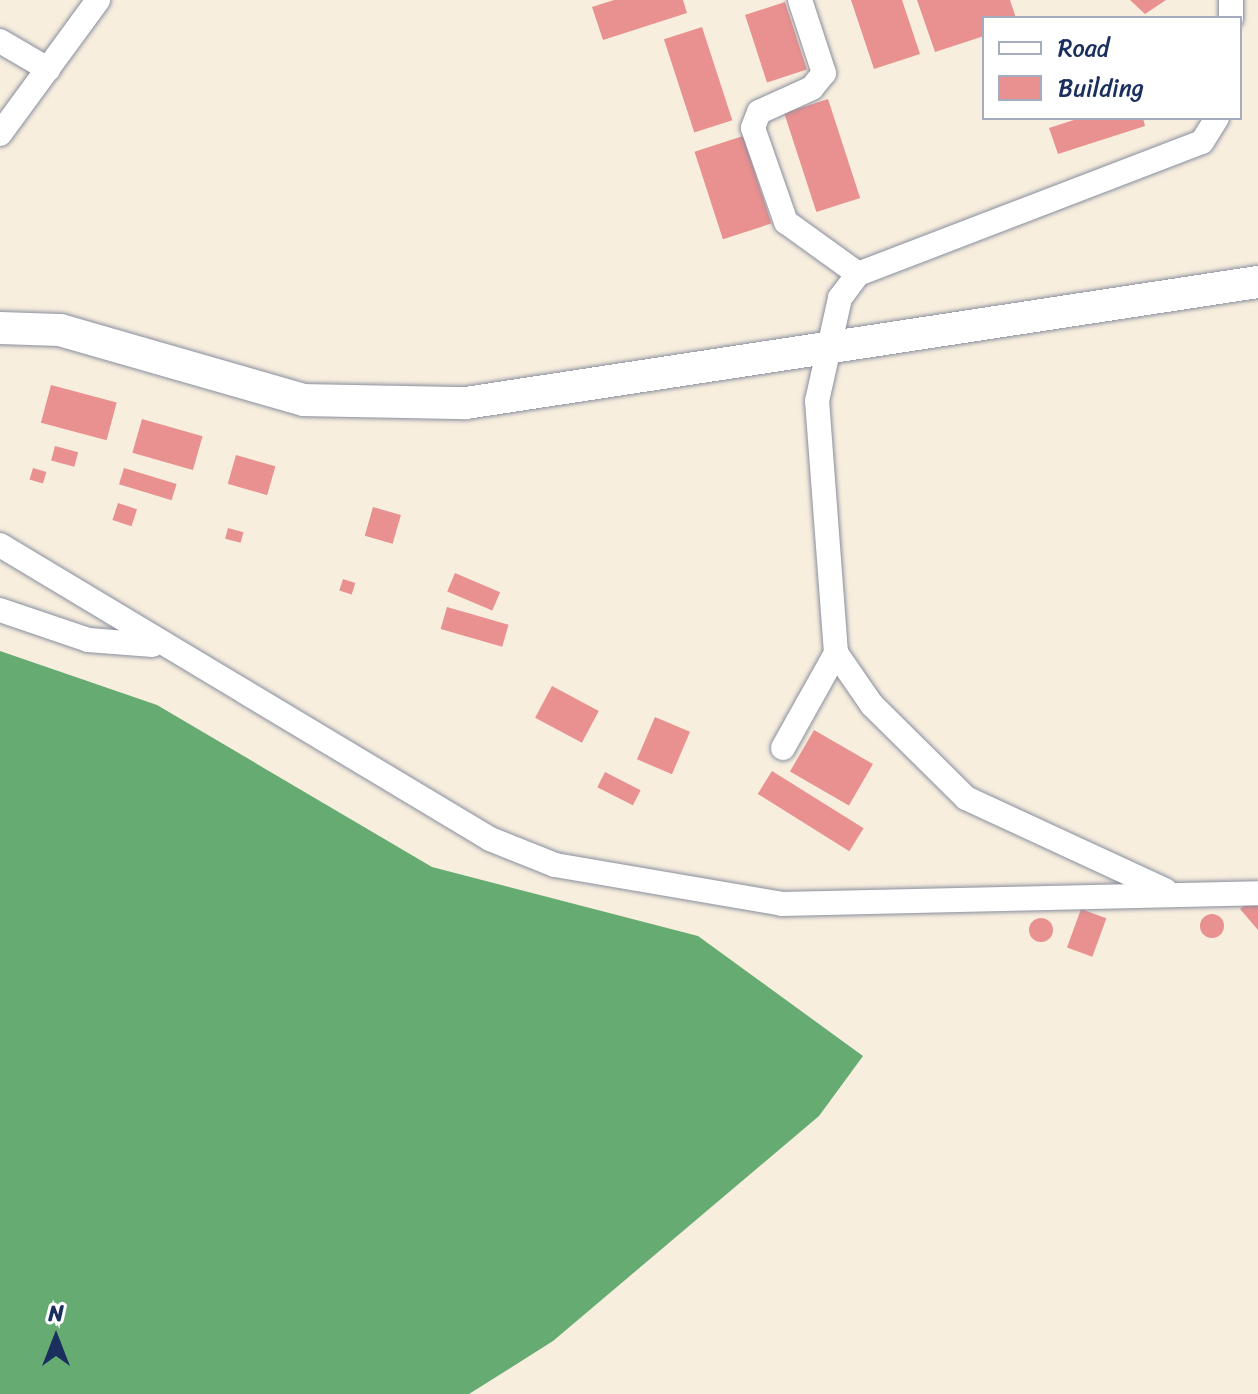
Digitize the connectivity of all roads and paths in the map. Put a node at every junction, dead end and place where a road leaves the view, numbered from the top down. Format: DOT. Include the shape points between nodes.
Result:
graph roads {
  1 [pos="98,0"];
  2 [pos="800,0"];
  3 [pos="0,41"];
  4 [pos="48,69"];
  5 [pos="1216,120"];
  6 [pos="0,134"];
  7 [pos="858,274"];
  8 [pos="1258,282"];
  9 [pos="0,328"];
  10 [pos="825,348"];
  11 [pos="0,545"];
  12 [pos="0,610"];
  13 [pos="159,646"];
  14 [pos="836,653"];
  15 [pos="783,748"];
  16 [pos="1172,893"];
  17 [pos="1258,893"];
  1 -- 4 [label="street"];
  2 -- 7 [label="street" via="824,73 812,88 759,112 753,128 786,222"];
  3 -- 4 [label="street"];
  4 -- 6 [label="street"];
  5 -- 7 [label="street" via="1202,142"];
  7 -- 10 [label="street" via="840,298"];
  8 -- 10 [label="street"];
  9 -- 10 [label="street" via="60,330 304,400 466,403"];
  10 -- 14 [label="street" via="817,401"];
  11 -- 13 [label="street"];
  12 -- 13 [label="street" via="88,640"];
  13 -- 16 [label="street" via="490,839 555,865 782,904"];
  14 -- 15 [label="street"];
  14 -- 16 [label="street" via="909,749 966,798"];
  16 -- 17 [label="street"];
}
